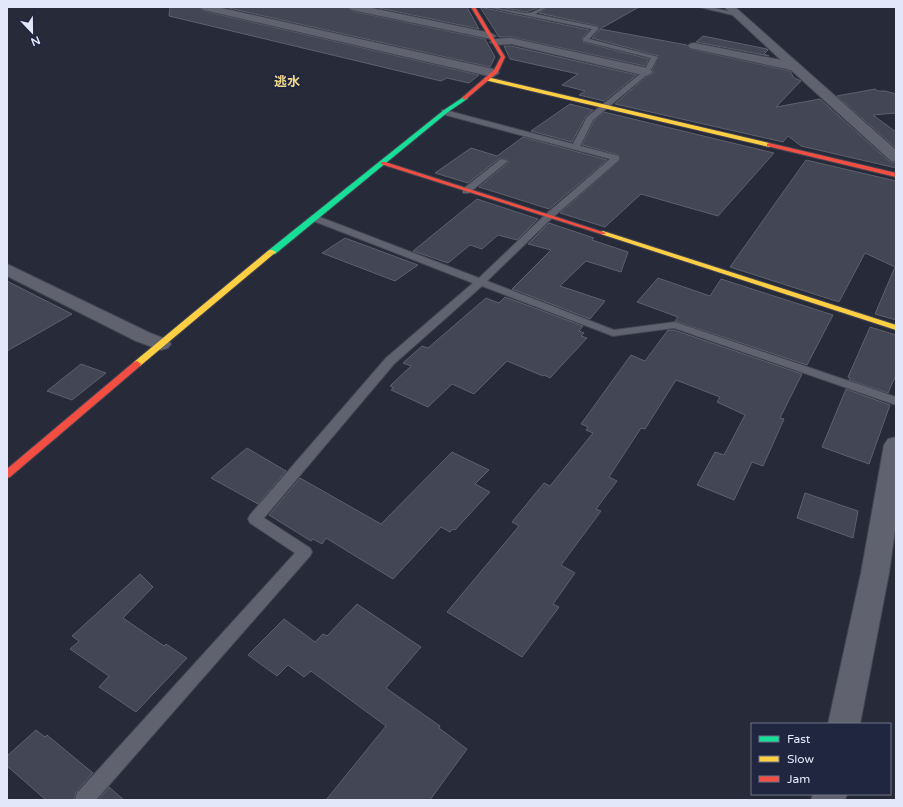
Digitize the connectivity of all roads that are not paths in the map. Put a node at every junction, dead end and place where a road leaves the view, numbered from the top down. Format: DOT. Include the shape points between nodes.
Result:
graph roads {
  1 [pos="204,7"];
  2 [pos="352,7"];
  3 [pos="473,7"];
  4 [pos="490,7"];
  5 [pos="544,7"];
  6 [pos="702,7"];
  7 [pos="733,10"];
  8 [pos="528,15"];
  9 [pos="493,39"];
  10 [pos="694,46"];
  11 [pos="796,67"];
  12 [pos="647,72"];
  13 [pos="490,76"];
  14 [pos="604,106"];
  15 [pos="445,112"];
  16 [pos="576,146"];
  17 [pos="896,158"];
  18 [pos="504,161"];
  19 [pos="383,163"];
  20 [pos="896,176"];
  21 [pos="466,190"];
  22 [pos="548,217"];
  23 [pos="314,218"];
  24 [pos="7,269"];
  25 [pos="479,283"];
  26 [pos="896,328"];
  27 [pos="161,344"];
  28 [pos="896,400"];
  29 [pos="896,445"];
  30 [pos="7,474"];
  31 [pos="844,723"];
  32 [pos="84,800"];
  1 -- 13 [label="street"];
  2 -- 9 [label="street"];
  3 -- 9 [label="street"];
  4 -- 8 [label="lane"];
  5 -- 8 [label="lane"];
  6 -- 7 [label="lane"];
  7 -- 11 [label="street"];
  8 -- 12 [label="lane" via="596,28 585,40 655,57"];
  9 -- 12 [label="street"];
  9 -- 13 [label="street" via="503,62"];
  10 -- 11 [label="street"];
  11 -- 17 [label="street"];
  12 -- 14 [label="lane"];
  13 -- 14 [label="street"];
  13 -- 15 [label="street"];
  14 -- 16 [label="lane" via="590,119"];
  14 -- 20 [label="street"];
  15 -- 16 [label="lane"];
  15 -- 19 [label="street"];
  16 -- 22 [label="lane" via="616,158"];
  18 -- 21 [label="lane"];
  19 -- 21 [label="street"];
  19 -- 23 [label="street"];
  21 -- 22 [label="street"];
  22 -- 25 [label="lane"];
  22 -- 26 [label="street" via="712,267"];
  23 -- 25 [label="lane"];
  23 -- 27 [label="street"];
  24 -- 27 [label="street"];
  25 -- 28 [label="lane" via="613,333 675,324"];
  25 -- 32 [label="lane" via="390,361 255,519 305,552"];
  27 -- 30 [label="street"];
  29 -- 31 [label="street" via="875,574"];
}
